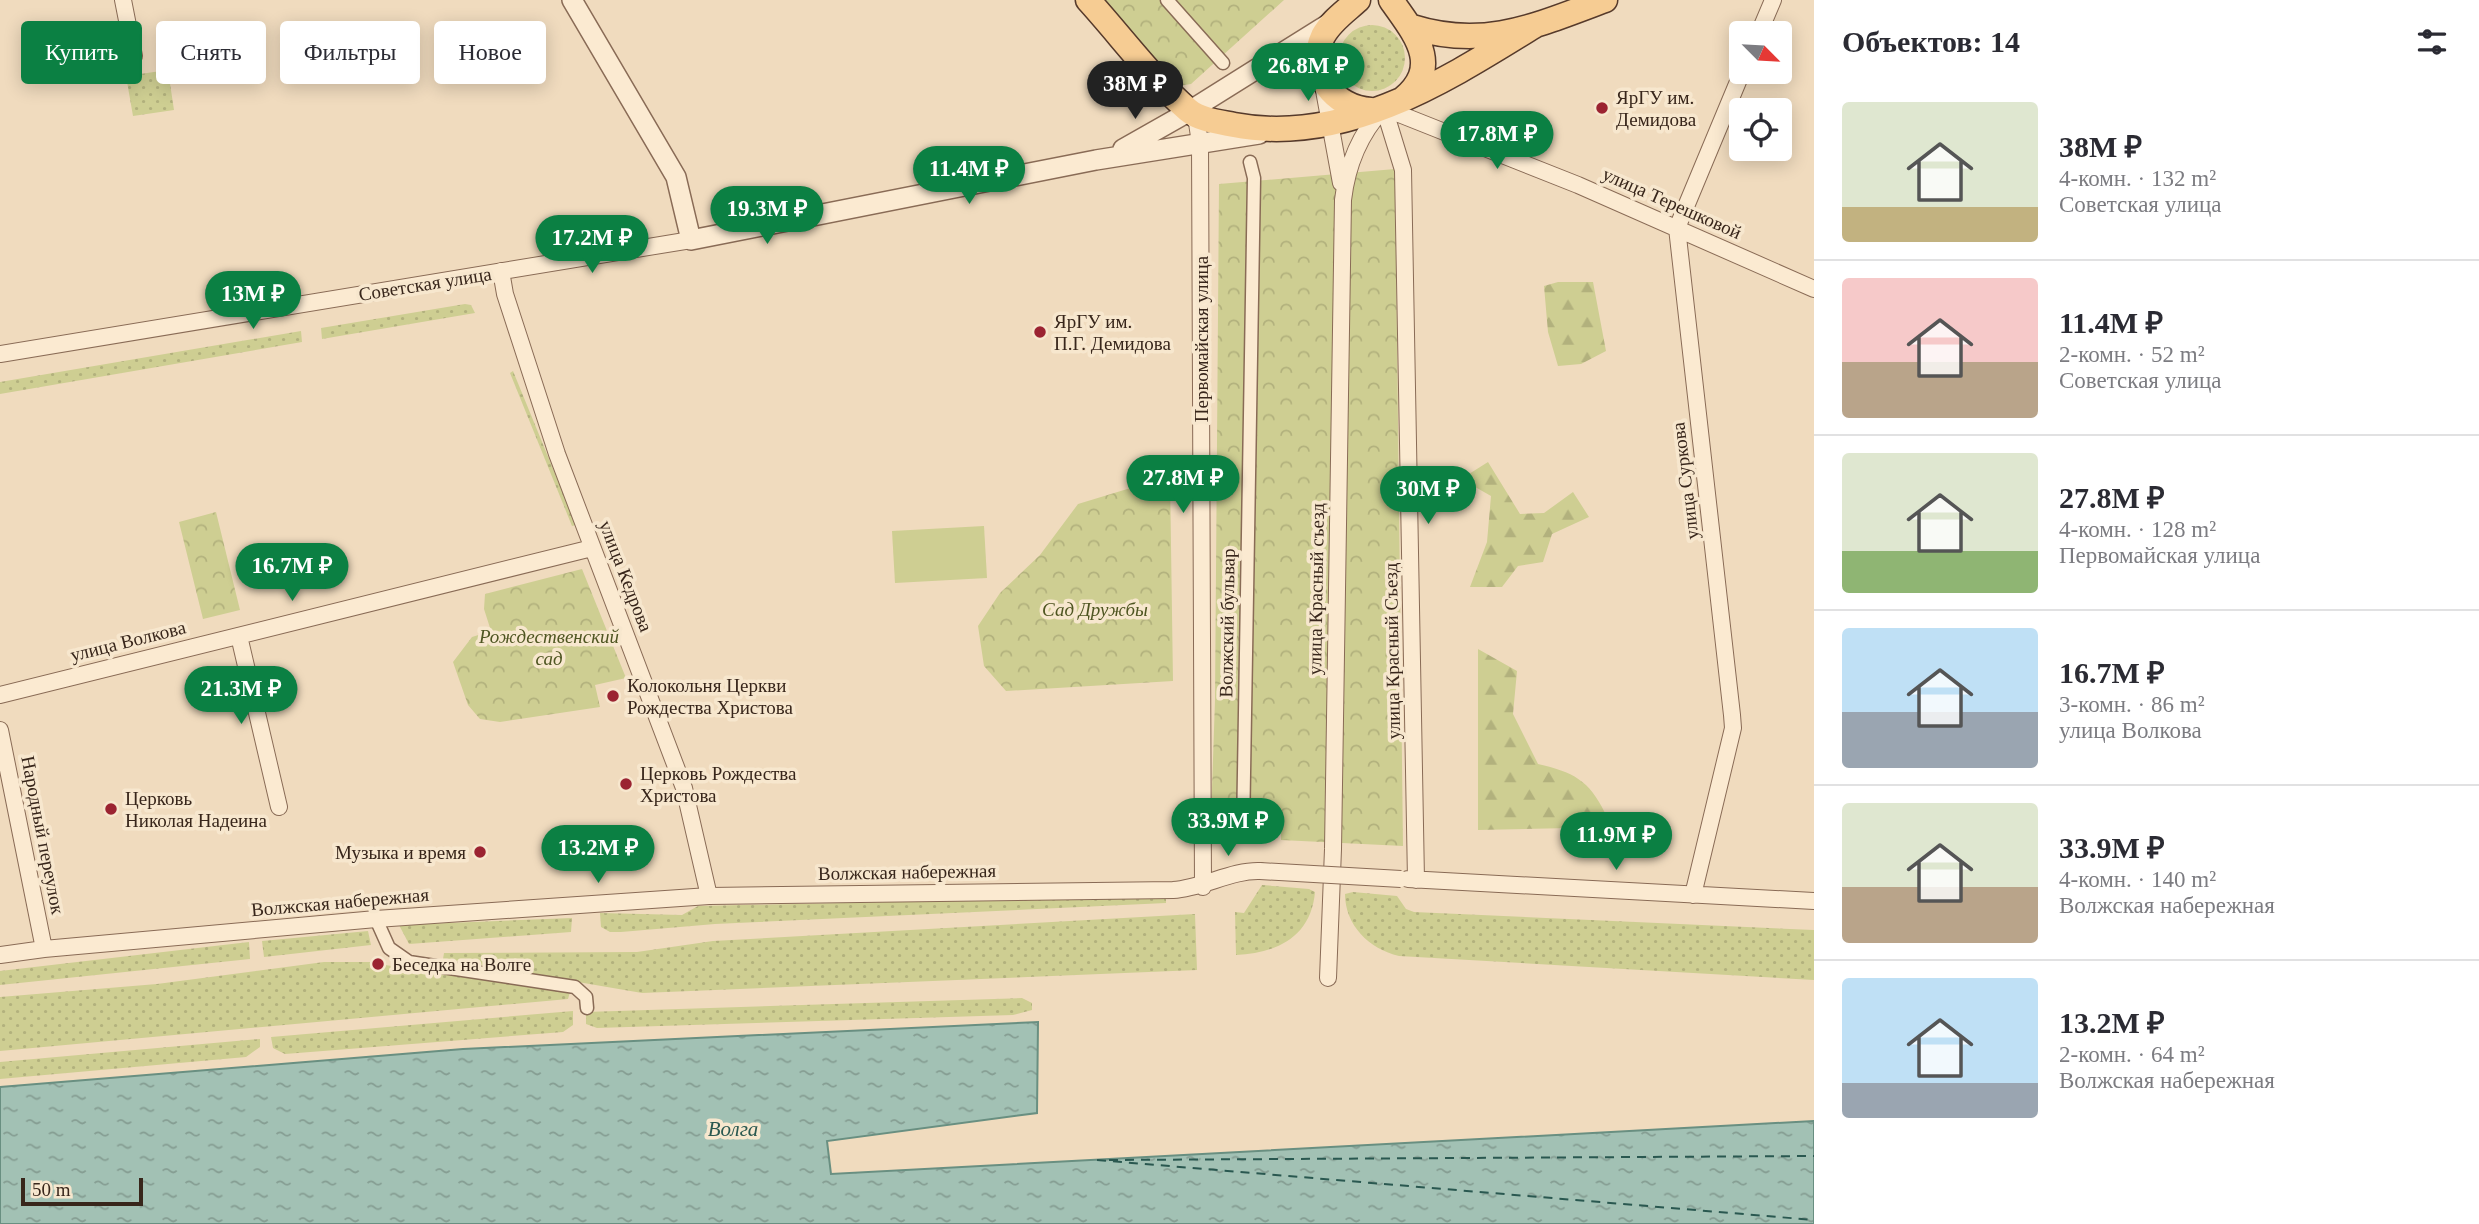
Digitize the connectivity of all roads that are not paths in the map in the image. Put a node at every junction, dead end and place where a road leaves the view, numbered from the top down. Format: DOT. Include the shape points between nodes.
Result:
graph roads {
  1 [pos="123,0"];
  2 [pos="572,0"];
  3 [pos="1088,0"];
  4 [pos="1167,0"];
  5 [pos="1605,0"];
  6 [pos="1773,0"];
  7 [pos="1346,10"];
  8 [pos="1403,12"];
  9 [pos="127,21"];
  10 [pos="1764,21"];
  11 [pos="1534,26"];
  12 [pos="1223,63"];
  13 [pos="1321,76"];
  14 [pos="1737,84"];
  15 [pos="1385,107"];
  16 [pos="1189,112"];
  17 [pos="1331,122"];
  18 [pos="1278,131"];
  19 [pos="1200,143"];
  20 [pos="1096,160"];
  21 [pos="1250,162"];
  22 [pos="1343,200"];
  23 [pos="1677,228"];
  24 [pos="691,240"];
  25 [pos="501,271"];
  26 [pos="1814,289"];
  27 [pos="0,354"];
  28 [pos="592,548"];
  29 [pos="239,636"];
  30 [pos="0,695"];
  31 [pos="0,730"];
  32 [pos="279,807"];
  33 [pos="1243,832"];
  34 [pos="1409,879"];
  35 [pos="1203,887"];
  36 [pos="1693,895"];
  37 [pos="709,896"];
  38 [pos="1814,901"];
  39 [pos="376,919"];
  40 [pos="44,949"];
  41 [pos="0,955"];
  42 [pos="1328,978"];
  43 [pos="587,1008"];
  1 -- 9 [label="street"];
  2 -- 24 [label="street" via="676,177"];
  3 -- 16 [label="main road, Первомайская улица"];
  4 -- 12 [label="street"];
  5 -- 11 [label="main road"];
  6 -- 10 [label="street"];
  7 -- 8 [label="main road" via="1366,6"];
  7 -- 13 [label="main road" via="1328,28 1320,46"];
  7 -- 16 [label="street, Советская улица"];
  8 -- 11 [label="main road" via="1441,35 1475,37"];
  8 -- 15 [label="main road" via="1422,48 1421,70 1413,88"];
  11 -- 15 [label="main road" via="1438,84"];
  13 -- 15 [label="main road" via="1340,101 1355,108"];
  13 -- 17 [label="street"];
  14 -- 23 [label="street, улица Суркова"];
  15 -- 17 [label="main road"];
  15 -- 22 [label="street" via="1354,155"];
  15 -- 23 [label="street, улица Терешковой"];
  15 -- 34 [label="street, улица Красный Съезд" via="1403,170"];
  16 -- 18 [label="main road" via="1213,121"];
  16 -- 19 [label="street, Первомайская улица" via="1197,123"];
  16 -- 20 [label="street, Советская улица"];
  17 -- 18 [label="main road"];
  17 -- 22 [label="street"];
  18 -- 19 [label="street, Советская улица"];
  19 -- 20 [label="street, Советская улица"];
  19 -- 35 [label="street, Первомайская улица"];
  20 -- 24 [label="street, Советская улица"];
  21 -- 33 [label="street, Волжский бульвар" via="1254,178"];
  22 -- 42 [label="street, улица Красный съезд"];
  23 -- 26 [label="street, улица Терешковой"];
  23 -- 36 [label="street, улица Суркова" via="1732,715"];
  24 -- 25 [label="street, Советская улица"];
  25 -- 27 [label="street, Советская улица"];
  25 -- 28 [label="street, улица Кедрова" via="512,318"];
  28 -- 29 [label="street, улица Волкова"];
  28 -- 37 [label="street, улица Кедрова" via="684,788"];
  29 -- 30 [label="street, улица Волкова"];
  29 -- 32 [label="street"];
  31 -- 40 [label="street, Народный переулок"];
  34 -- 35 [label="street, Волжская набережная, bridge" via="1247,871"];
  34 -- 36 [label="street, Волжская набережная"];
  35 -- 37 [label="street, Волжская набережная"];
  36 -- 38 [label="street, Волжская набережная"];
  37 -- 39 [label="street, Волжская набережная"];
  39 -- 40 [label="street, Волжская набережная"];
  39 -- 43 [label="street" via="389,948 409,961 575,987 586,998"];
  40 -- 41 [label="street, Волжская набережная"];
}
